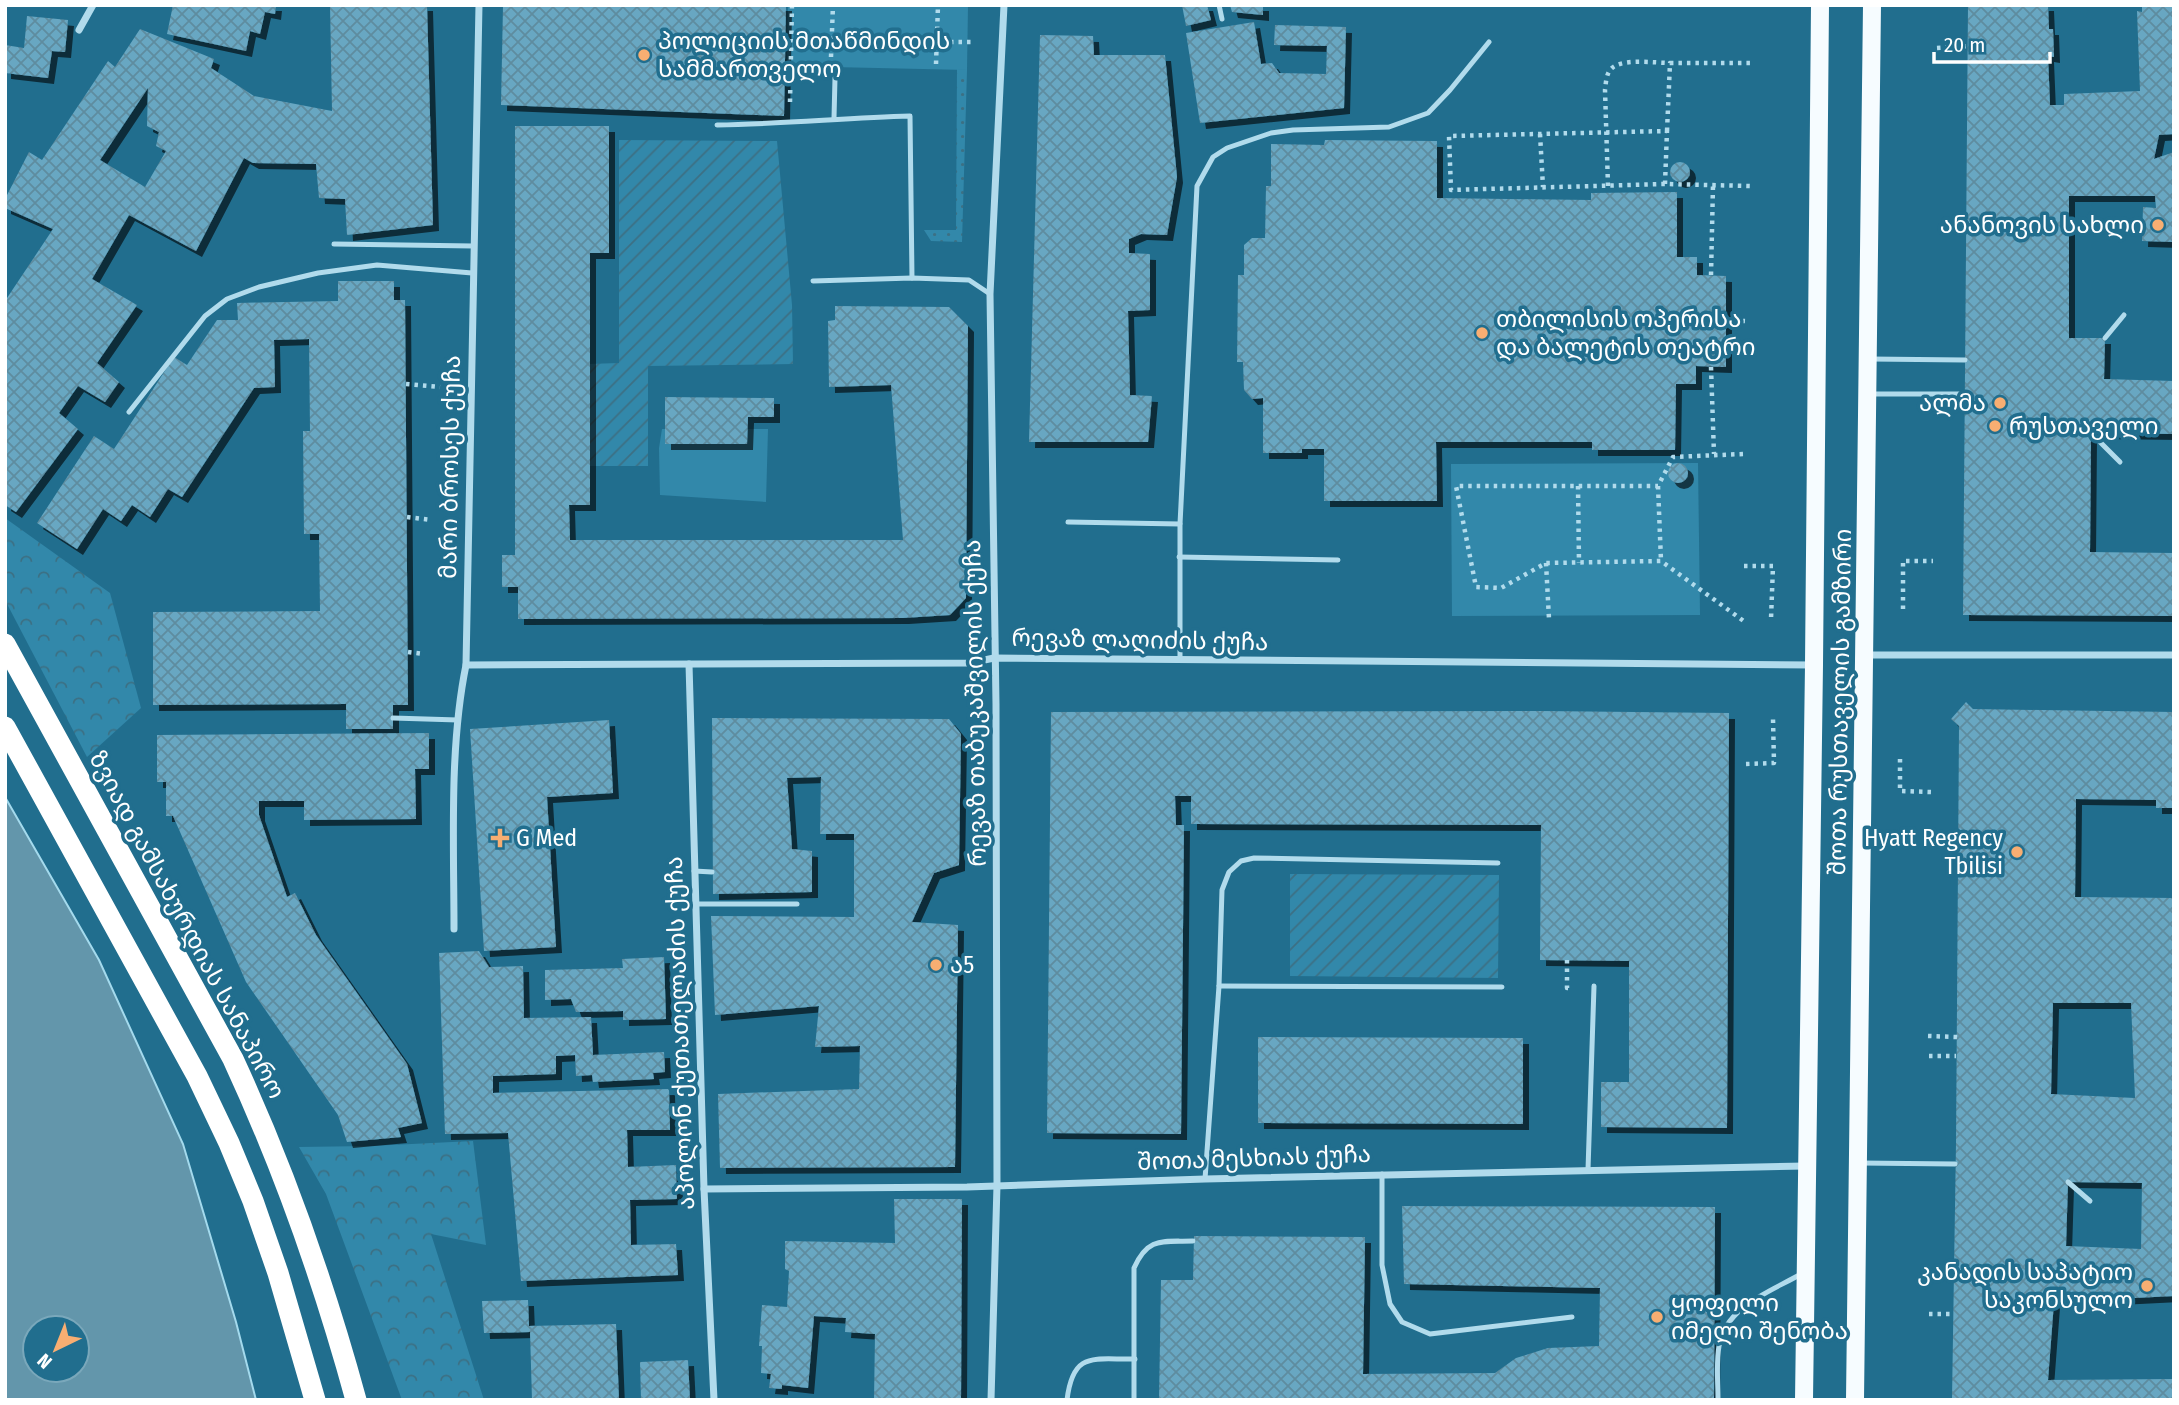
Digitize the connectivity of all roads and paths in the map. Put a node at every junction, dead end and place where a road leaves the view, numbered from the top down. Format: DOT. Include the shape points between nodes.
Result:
graph roads {
  1 [pos="93,5"];
  2 [pos="480,5"];
  3 [pos="793,5"];
  4 [pos="832,5"];
  5 [pos="938,5"];
  6 [pos="1004,5"];
  7 [pos="1219,5"];
  8 [pos="1820,5"];
  9 [pos="1872,5"];
  10 [pos="1222,19"];
  11 [pos="79,30"];
  12 [pos="831,42"];
  13 [pos="936,42"];
  14 [pos="973,42"];
  15 [pos="1489,43"];
  16 [pos="1968,46"];
  17 [pos="1937,48"];
  18 [pos="1752,62"];
  19 [pos="1670,63"];
  20 [pos="936,64"];
  21 [pos="835,78"];
  22 [pos="834,118"];
  23 [pos="789,123"];
  24 [pos="717,125"];
  25 [pos="1667,131"];
  26 [pos="1606,132"];
  27 [pos="1541,134"];
  28 [pos="1665,184"];
  29 [pos="1713,185"];
  30 [pos="1608,186"];
  31 [pos="1750,186"];
  32 [pos="1543,187"];
  33 [pos="334,244"];
  34 [pos="473,246"];
  35 [pos="472,273"];
  36 [pos="1711,275"];
  37 [pos="912,278"];
  38 [pos="813,281"];
  39 [pos="990,294"];
  40 [pos="2124,315"];
  41 [pos="1726,320"];
  42 [pos="1745,321"];
  43 [pos="2105,338"];
  44 [pos="1869,359"];
  45 [pos="1965,360"];
  46 [pos="1711,367"];
  47 [pos="406,384"];
  48 [pos="440,387"];
  49 [pos="1868,394"];
  50 [pos="1964,394"];
  51 [pos="129,412"];
  52 [pos="2091,433"];
  53 [pos="1714,454"];
  54 [pos="1743,454"];
  55 [pos="2120,462"];
  56 [pos="1578,486"];
  57 [pos="1658,486"];
  58 [pos="407,517"];
  59 [pos="432,520"];
  60 [pos="1068,522"];
  61 [pos="1180,524"];
  62 [pos="1180,557"];
  63 [pos="1338,560"];
  64 [pos="1661,561"];
  65 [pos="1933,561"];
  66 [pos="1546,563"];
  67 [pos="1579,563"];
  68 [pos="1744,566"];
  69 [pos="1903,609"];
  70 [pos="1549,619"];
  71 [pos="1771,619"];
  72 [pos="1745,622"];
  73 [pos="5,644"];
  74 [pos="408,652"];
  75 [pos="424,654"];
  76 [pos="1864,655"];
  77 [pos="2174,655"];
  78 [pos="994,658"];
  79 [pos="1180,660"];
  80 [pos="689,664"];
  81 [pos="1814,664"];
  82 [pos="466,665"];
  83 [pos="393,718"];
  84 [pos="1773,719"];
  85 [pos="458,720"];
  86 [pos="5,727"];
  87 [pos="1900,759"];
  88 [pos="1746,764"];
  89 [pos="1931,792"];
  90 [pos="1498,863"];
  91 [pos="694,871"];
  92 [pos="712,872"];
  93 [pos="695,904"];
  94 [pos="797,904"];
  95 [pos="454,929"];
  96 [pos="1219,986"];
  97 [pos="1594,986"];
  98 [pos="1502,987"];
  99 [pos="1928,1037"];
  100 [pos="1957,1037"];
  101 [pos="1929,1056"];
  102 [pos="1956,1056"];
  103 [pos="1858,1163"];
  104 [pos="1955,1164"];
  105 [pos="1806,1166"];
  106 [pos="1588,1170"];
  107 [pos="1382,1174"];
  108 [pos="1205,1178"];
  109 [pos="2068,1182"];
  110 [pos="997,1185"];
  111 [pos="704,1189"];
  112 [pos="2090,1201"];
  113 [pos="1194,1241"];
  114 [pos="1805,1273"];
  115 [pos="1929,1314"];
  116 [pos="1953,1314"];
  117 [pos="1572,1317"];
  118 [pos="1135,1359"];
  119 [pos="315,1400"];
  120 [pos="356,1400"];
  121 [pos="714,1400"];
  122 [pos="991,1400"];
  123 [pos="1067,1400"];
  124 [pos="1134,1400"];
  125 [pos="1718,1400"];
  126 [pos="1804,1400"];
  127 [pos="1855,1400"];
  1 -- 11 [label="street"];
  2 -- 34 [label="street, მარი ბროსეს ქუჩა"];
  3 -- 23 [label="path"];
  4 -- 12 [label="path"];
  5 -- 13 [label="path"];
  6 -- 39 [label="street, რევაზ თაბუკაშვილის ქუჩა"];
  7 -- 10 [label="lane"];
  8 -- 81 [label="main road, შოთა რუსთაველის გამზირი"];
  9 -- 44 [label="main road, შოთა რუსთაველის გამზირი"];
  12 -- 13 [label="path"];
  12 -- 21 [label="path"];
  13 -- 14 [label="path"];
  13 -- 20 [label="path"];
  15 -- 61 [label="lane" via="1428,113 1389,127 1271,134 1213,157 1197,186"];
  16 -- 17 [label="path"];
  18 -- 19 [label="path"];
  19 -- 25 [label="path"];
  19 -- 26 [label="path" via="1624,63 1612,68 1605,90"];
  21 -- 22 [label="lane"];
  22 -- 23 [label="lane"];
  22 -- 37 [label="lane" via="910,116"];
  23 -- 24 [label="lane"];
  25 -- 26 [label="path"];
  25 -- 28 [label="path"];
  26 -- 27 [label="path"];
  26 -- 30 [label="path"];
  27 -- 32 [label="path"];
  27 -- 32 [label="path" via="1450,136 1451,190"];
  28 -- 29 [label="path"];
  28 -- 30 [label="path"];
  29 -- 31 [label="path"];
  29 -- 36 [label="path"];
  30 -- 32 [label="path"];
  33 -- 34 [label="lane"];
  34 -- 35 [label="street, მარი ბროსეს ქუჩა"];
  35 -- 51 [label="lane" via="377,265 318,272 227,299 205,316"];
  35 -- 82 [label="street, მარი ბროსეს ქუჩა"];
  37 -- 38 [label="lane"];
  37 -- 39 [label="lane" via="969,281"];
  39 -- 78 [label="street, რევაზ თაბუკაშვილის ქუჩა"];
  40 -- 43 [label="lane"];
  41 -- 42 [label="path"];
  44 -- 45 [label="lane"];
  44 -- 49 [label="main road, შოთა რუსთაველის გამზირი"];
  46 -- 53 [label="path"];
  47 -- 48 [label="path"];
  49 -- 50 [label="lane"];
  49 -- 76 [label="main road, შოთა რუსთაველის გამზირი"];
  52 -- 55 [label="lane"];
  53 -- 54 [label="path"];
  53 -- 57 [label="path" via="1673,457"];
  56 -- 57 [label="path"];
  56 -- 66 [label="path" via="1456,486 1476,587 1501,588"];
  56 -- 67 [label="path"];
  57 -- 64 [label="path"];
  58 -- 59 [label="path"];
  60 -- 61 [label="lane"];
  61 -- 62 [label="lane"];
  62 -- 63 [label="lane"];
  62 -- 79 [label="lane"];
  64 -- 67 [label="path"];
  64 -- 72 [label="path"];
  65 -- 69 [label="path" via="1903,561"];
  66 -- 67 [label="path"];
  66 -- 70 [label="path"];
  68 -- 71 [label="path" via="1773,566"];
  73 -- 120 [label="highway, ზვიად გამსახურდიას სანაპირო" via="233,1059 262,1121 309,1248"];
  74 -- 75 [label="path"];
  76 -- 77 [label="street"];
  76 -- 103 [label="main road, შოთა რუსთაველის გამზირი"];
  78 -- 79 [label="street, რევაზ ლაღიძის ქუჩა"];
  78 -- 80 [label="street, რევაზ ლაღიძის ქუჩა" via="970,663"];
  78 -- 110 [label="street, რევაზ თაბუკაშვილის ქუჩა"];
  79 -- 81 [label="street, რევაზ ლაღიძის ქუჩა"];
  80 -- 82 [label="street, რევაზ ლაღიძის ქუჩა"];
  80 -- 91 [label="street, აპოლონ ქუთათელაძის ქუჩა"];
  81 -- 105 [label="main road, შოთა რუსთაველის გამზირი"];
  82 -- 85 [label="street, მარი ბროსეს ქუჩა"];
  83 -- 85 [label="lane"];
  84 -- 88 [label="path" via="1774,763"];
  85 -- 95 [label="street, მარი ბროსეს ქუჩა"];
  86 -- 119 [label="highway" via="197,1076 229,1143 278,1273"];
  87 -- 89 [label="path" via="1900,791"];
  90 -- 96 [label="lane" via="1241,861 1229,872 1222,890"];
  91 -- 92 [label="lane"];
  91 -- 93 [label="street, აპოლონ ქუთათელაძის ქუჩა"];
  93 -- 94 [label="lane"];
  93 -- 111 [label="street, აპოლონ ქუთათელაძის ქუჩა"];
  96 -- 98 [label="lane"];
  96 -- 108 [label="lane"];
  97 -- 106 [label="lane"];
  99 -- 100 [label="path"];
  101 -- 102 [label="path"];
  103 -- 104 [label="lane"];
  103 -- 127 [label="main road, შოთა რუსთაველის გამზირი"];
  105 -- 106 [label="street, შოთა მესხიას ქუჩა"];
  105 -- 114 [label="main road, შოთა რუსთაველის გამზირი"];
  106 -- 107 [label="street, შოთა მესხიას ქუჩა"];
  107 -- 108 [label="street, შოთა მესხიას ქუჩა"];
  107 -- 117 [label="lane" via="1382,1265 1390,1304 1402,1322 1430,1334"];
  108 -- 110 [label="street, შოთა მესხიას ქუჩა"];
  109 -- 112 [label="lane"];
  110 -- 111 [label="street, შოთა მესხიას ქუჩა"];
  110 -- 122 [label="street, რევაზ თაბუკაშვილის ქუჩა"];
  111 -- 121 [label="street, აპოლონ ქუთათელაძის ქუჩა"];
  113 -- 118 [label="lane" via="1156,1242 1140,1253 1134,1268"];
  114 -- 125 [label="lane" via="1744,1306 1723,1328 1718,1348"];
  114 -- 126 [label="main road, შოთა რუსთაველის გამზირი"];
  115 -- 116 [label="path"];
  118 -- 123 [label="lane" via="1087,1360 1077,1365"];
  118 -- 124 [label="lane"];
}
